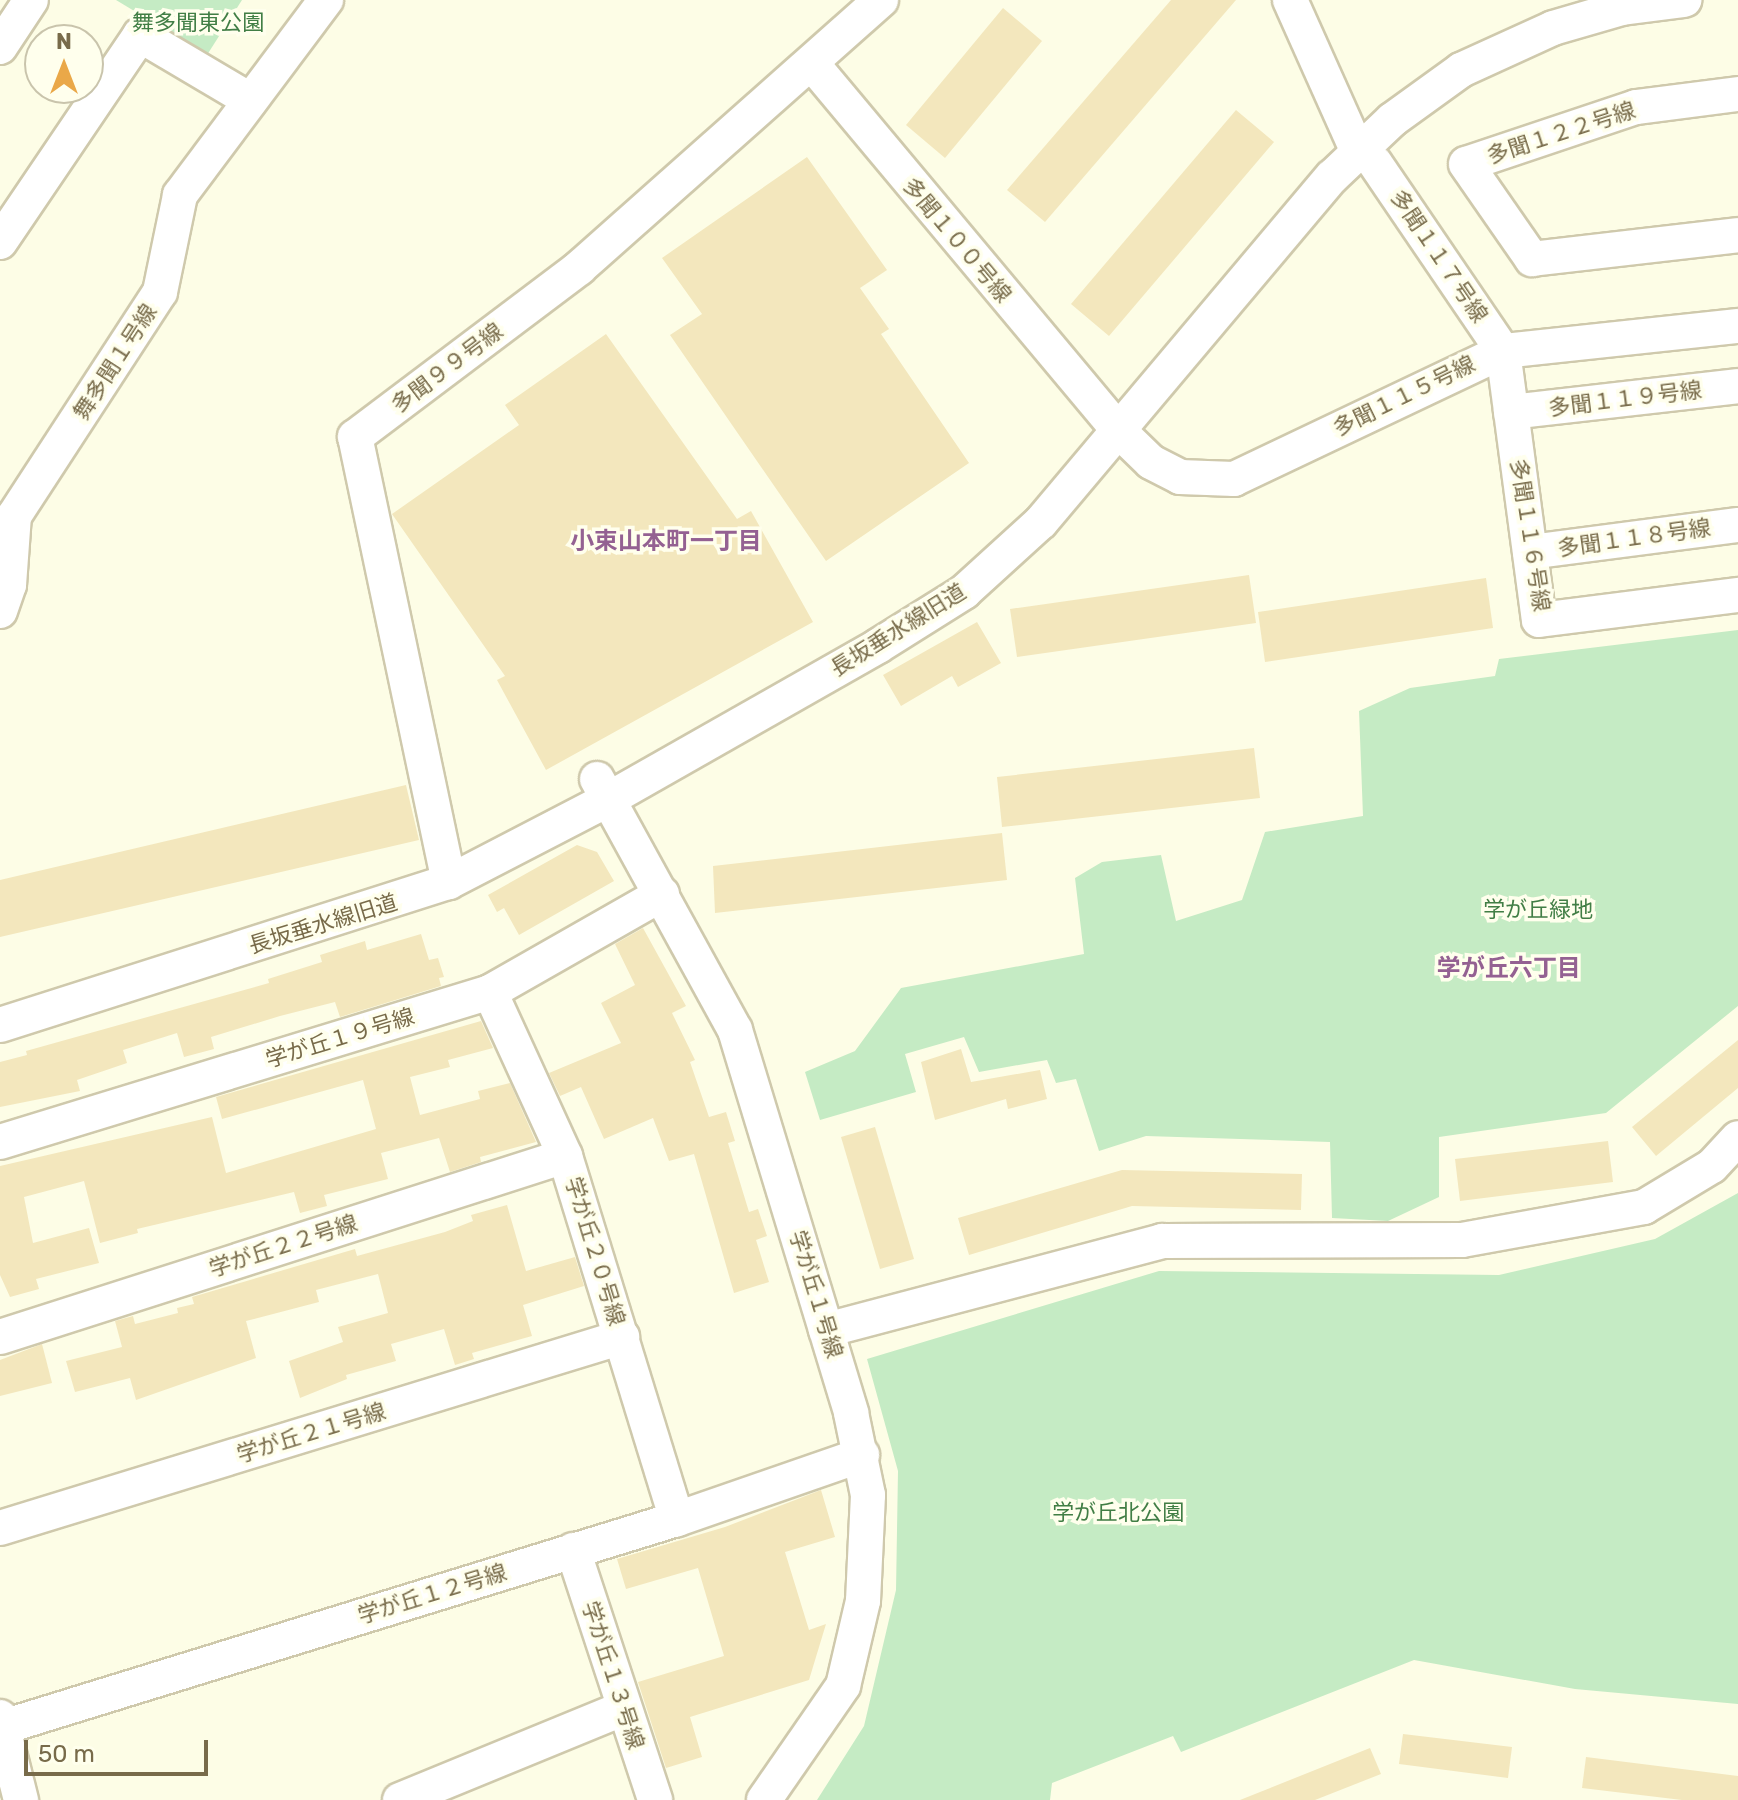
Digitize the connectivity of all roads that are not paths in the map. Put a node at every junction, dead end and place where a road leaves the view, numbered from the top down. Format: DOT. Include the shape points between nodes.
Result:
graph roads {
  1 [pos="31,0"];
  2 [pos="326,0"];
  3 [pos="881,0"];
  4 [pos="1290,0"];
  5 [pos="1568,0"];
  6 [pos="1684,0"];
  7 [pos="1621,4"];
  8 [pos="0,47"];
  9 [pos="813,65"];
  10 [pos="1738,94"];
  11 [pos="250,100"];
  12 [pos="1360,148"];
  13 [pos="1738,235"];
  14 [pos="0,242"];
  15 [pos="1738,326"];
  16 [pos="1503,351"];
  17 [pos="1738,386"];
  18 [pos="1511,412"];
  19 [pos="1111,420"];
  20 [pos="1738,525"];
  21 [pos="1530,552"];
  22 [pos="2,592"];
  23 [pos="1738,595"];
  24 [pos="603,789"];
  25 [pos="446,871"];
  26 [pos="662,894"];
  27 [pos="490,992"];
  28 [pos="0,1002"];
  29 [pos="0,1025"];
  30 [pos="1738,1138"];
  31 [pos="0,1142"];
  32 [pos="565,1156"];
  33 [pos="826,1330"];
  34 [pos="0,1337"];
  35 [pos="622,1337"];
  36 [pos="862,1455"];
  37 [pos="677,1519"];
  38 [pos="0,1528"];
  39 [pos="573,1550"];
  40 [pos="622,1709"];
  41 [pos="1,1725"];
  42 [pos="21,1800"];
  43 [pos="400,1800"];
  44 [pos="655,1800"];
  45 [pos="764,1800"];
  1 -- 8 [label="street"];
  2 -- 11 [label="street, 舞多聞１号線"];
  3 -- 9 [label="street, 多聞９９号線"];
  4 -- 12 [label="street, 多聞１１７号線"];
  5 -- 12 [label="street, 長坂垂水線旧道" via="1480,37 1413,77"];
  6 -- 7 [label="street, 長坂垂水線旧道"];
  7 -- 12 [label="street, 長坂垂水線旧道" via="1461,70"];
  9 -- 19 [label="street, 多聞１００号線"];
  9 -- 25 [label="street, 多聞９９号線" via="579,268 355,437"];
  10 -- 13 [label="street, 多聞１２２号線" via="1636,107 1466,164 1532,259"];
  11 -- 14 [label="street" via="140,35"];
  11 -- 22 [label="street, 舞多聞１号線" via="180,195 160,292 14,516"];
  12 -- 16 [label="street, 多聞１１７号線"];
  12 -- 19 [label="street, 長坂垂水線旧道"];
  15 -- 16 [label="street, 多聞１１５号線"];
  16 -- 18 [label="street, 多聞１１６号線"];
  16 -- 19 [label="street, 多聞１１５号線" via="1234,479 1180,477 1151,462"];
  17 -- 18 [label="street, 多聞１１９号線"];
  18 -- 21 [label="street, 多聞１１６号線"];
  19 -- 24 [label="street, 長坂垂水線旧道" via="945,578"];
  20 -- 21 [label="street, 多聞１１８号線"];
  21 -- 23 [label="street, 多聞１１６号線" via="1539,620"];
  24 -- 25 [label="street, 長坂垂水線旧道"];
  24 -- 26 [label="street, 学が丘１号線"];
  25 -- 28 [label="street, 長坂垂水線旧道"];
  25 -- 29 [label="street, 長坂垂水線旧道"];
  26 -- 27 [label="street, 学が丘１９号線"];
  26 -- 33 [label="street, 学が丘１号線" via="735,1030"];
  27 -- 31 [label="street, 学が丘１９号線"];
  27 -- 32 [label="street, 学が丘２０号線"];
  30 -- 33 [label="street" via="1712,1166 1644,1207 1462,1240 1162,1241"];
  32 -- 34 [label="street, 学が丘２２号線"];
  32 -- 35 [label="street, 学が丘２０号線"];
  33 -- 36 [label="street, 学が丘１号線"];
  35 -- 37 [label="street, 学が丘２０号線"];
  35 -- 38 [label="street, 学が丘２１号線"];
  36 -- 37 [label="street, 学が丘１２号線"];
  36 -- 45 [label="street, 学が丘１号線" via="868,1495 863,1601 843,1686"];
  37 -- 39 [label="street, 学が丘１２号線"];
  39 -- 40 [label="street, 学が丘１３号線"];
  39 -- 41 [label="street, 学が丘１２号線"];
  40 -- 43 [label="street"];
  40 -- 44 [label="street, 学が丘１３号線"];
  41 -- 42 [label="street"];
}
